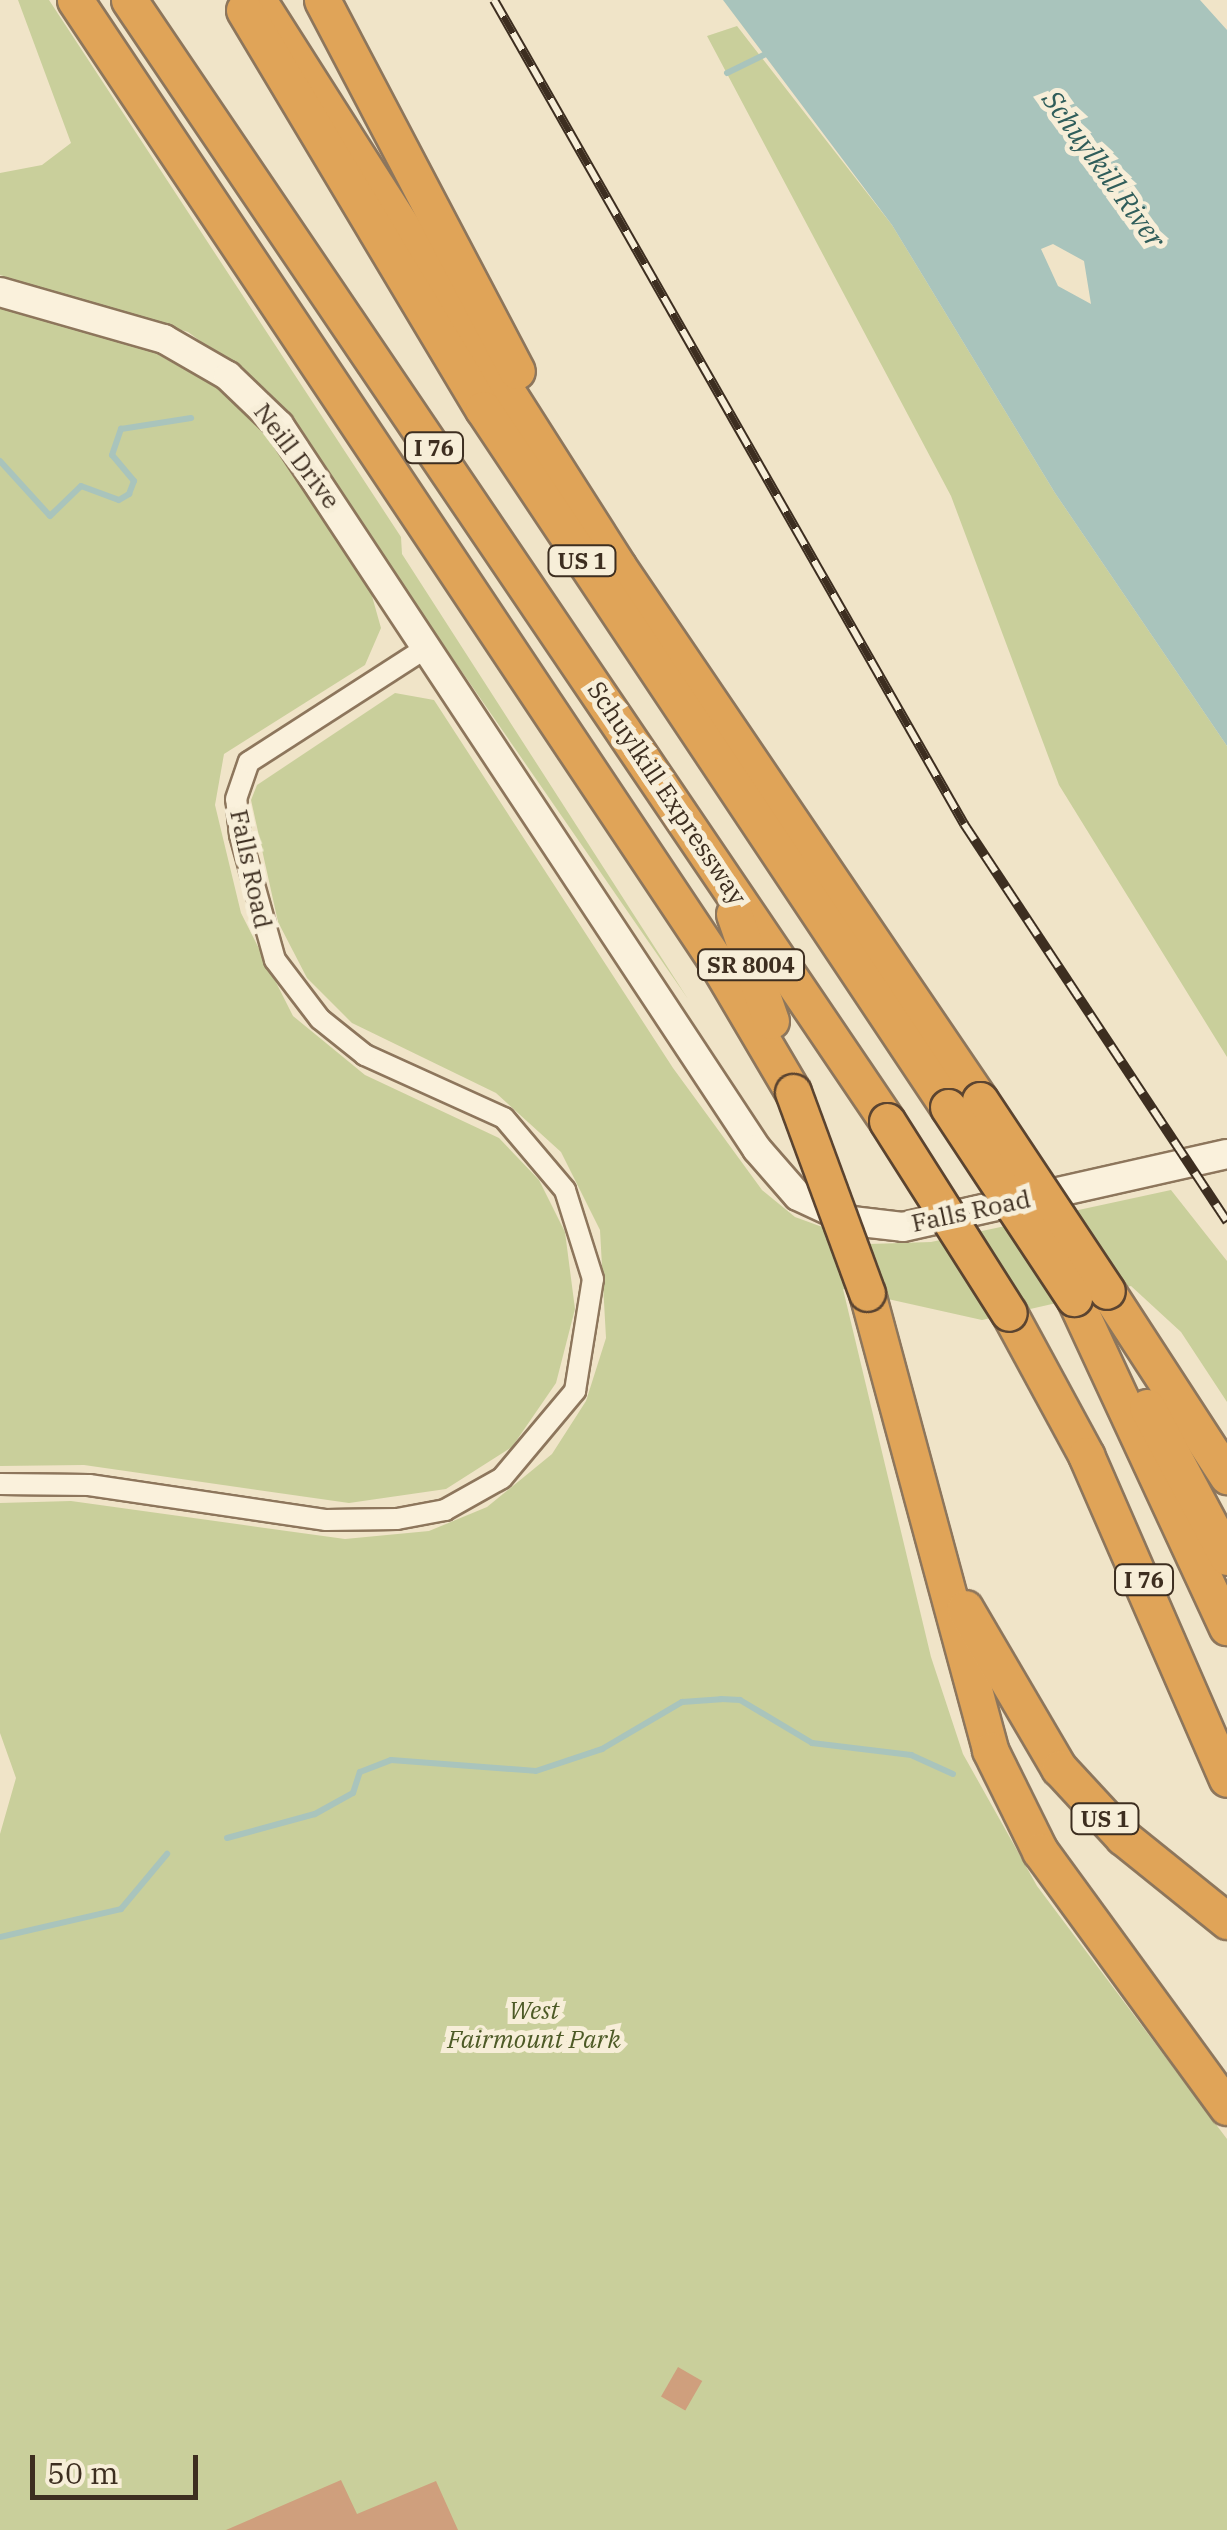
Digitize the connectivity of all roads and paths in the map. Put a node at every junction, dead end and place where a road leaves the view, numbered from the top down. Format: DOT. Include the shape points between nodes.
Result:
graph roads {
  1 [pos="75,0"];
  2 [pos="239,0"];
  3 [pos="258,0"];
  4 [pos="322,0"];
  5 [pos="137,8"];
  6 [pos="0,292"];
  7 [pos="618,566"];
  8 [pos="429,646"];
  9 [pos="719,870"];
  10 [pos="792,1092"];
  11 [pos="964,1104"];
  12 [pos="1227,1154"];
  13 [pos="1090,1294"];
  14 [pos="1227,1476"];
  15 [pos="0,1484"];
  16 [pos="935,1547"];
  17 [pos="1227,1557"];
  18 [pos="1227,1627"];
  19 [pos="1227,1779"];
  20 [pos="1227,1920"];
  21 [pos="1227,2107"];
  1 -- 10 [label="highway, US 1" via="714,958"];
  2 -- 11 [label="highway, US 1" via="483,409"];
  3 -- 7 [label="highway"];
  4 -- 7 [label="highway"];
  5 -- 9 [label="highway, Schuylkill Expressway / I 76"];
  6 -- 8 [label="main road, Neill Drive" via="164,339 228,376 294,444"];
  7 -- 11 [label="highway"];
  8 -- 12 [label="main road, Falls Road" via="756,1149 798,1196 852,1221 903,1227"];
  8 -- 15 [label="street, Falls Road" via="249,762 236,799 240,836 270,947 320,1020 365,1055 504,1118 566,1190 593,1279 574,1391 502,1478 445,1510 397,1520 326,1520 76,1484"];
  9 -- 10 [label="highway, SR 8004"];
  9 -- 19 [label="highway, Schuylkill Expressway / I 76, bridge" via="1009,1313 1093,1470"];
  10 -- 16 [label="highway, US 1, bridge" via="867,1294"];
  11 -- 13 [label="highway, US 1, bridge"];
  13 -- 14 [label="highway"];
  13 -- 17 [label="highway, US 1"];
  13 -- 18 [label="highway"];
  16 -- 20 [label="highway, US 1" via="1008,1693 1059,1768 1123,1836"];
  16 -- 21 [label="highway" via="981,1726 1013,1803"];
}
